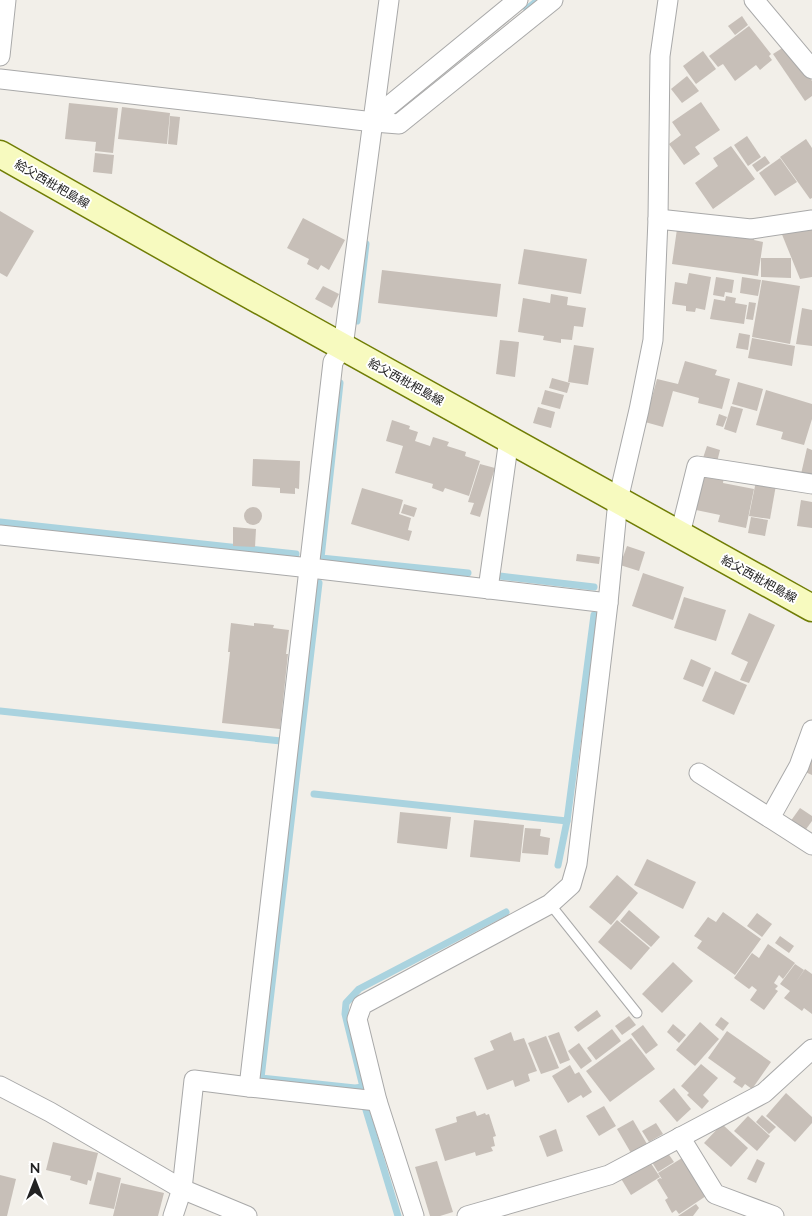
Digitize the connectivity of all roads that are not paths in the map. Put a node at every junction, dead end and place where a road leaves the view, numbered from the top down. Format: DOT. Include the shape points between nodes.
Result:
graph roads {
  1 [pos="6,0"];
  2 [pos="389,0"];
  3 [pos="518,0"];
  4 [pos="553,0"];
  5 [pos="668,0"];
  6 [pos="754,0"];
  7 [pos="0,56"];
  8 [pos="812,69"];
  9 [pos="0,79"];
  10 [pos="374,120"];
  11 [pos="0,154"];
  12 [pos="658,219"];
  13 [pos="812,220"];
  14 [pos="343,347"];
  15 [pos="510,439"];
  16 [pos="812,484"];
  17 [pos="618,500"];
  18 [pos="680,534"];
  19 [pos="0,535"];
  20 [pos="310,568"];
  21 [pos="488,588"];
  22 [pos="608,603"];
  23 [pos="812,608"];
  24 [pos="812,730"];
  25 [pos="698,773"];
  26 [pos="770,818"];
  27 [pos="812,845"];
  28 [pos="550,904"];
  29 [pos="638,1013"];
  30 [pos="812,1050"];
  31 [pos="0,1086"];
  32 [pos="249,1087"];
  33 [pos="377,1101"];
  34 [pos="680,1138"];
  35 [pos="182,1189"];
  36 [pos="173,1216"];
  37 [pos="247,1216"];
  38 [pos="414,1216"];
  39 [pos="467,1216"];
  40 [pos="774,1216"];
  1 -- 7 [label="street"];
  2 -- 10 [label="street"];
  3 -- 10 [label="street"];
  4 -- 10 [label="street" via="398,124"];
  5 -- 12 [label="street" via="660,56"];
  6 -- 8 [label="street"];
  9 -- 10 [label="street"];
  10 -- 14 [label="street"];
  11 -- 14 [label="main road, 給父西枇杷島線"];
  12 -- 13 [label="street" via="751,229"];
  12 -- 17 [label="street" via="653,340"];
  14 -- 15 [label="main road, 給父西枇杷島線"];
  14 -- 20 [label="street" via="333,362"];
  15 -- 17 [label="main road, 給父西枇杷島線"];
  15 -- 21 [label="street"];
  16 -- 18 [label="street" via="697,466"];
  17 -- 18 [label="main road, 給父西枇杷島線"];
  17 -- 22 [label="street"];
  18 -- 23 [label="main road, 給父西枇杷島線"];
  19 -- 20 [label="street"];
  20 -- 21 [label="street"];
  20 -- 32 [label="street"];
  21 -- 22 [label="street"];
  22 -- 28 [label="street" via="577,864 571,885"];
  24 -- 26 [label="street" via="799,766"];
  25 -- 26 [label="street"];
  26 -- 27 [label="street"];
  28 -- 29 [label="lane"];
  28 -- 33 [label="street" via="362,1005 357,1019"];
  30 -- 34 [label="street" via="764,1093"];
  31 -- 35 [label="street"];
  32 -- 33 [label="street"];
  32 -- 35 [label="street" via="194,1080"];
  33 -- 38 [label="street"];
  34 -- 39 [label="street" via="610,1175"];
  34 -- 40 [label="street" via="715,1194"];
  35 -- 36 [label="street"];
  35 -- 37 [label="street"];
}
